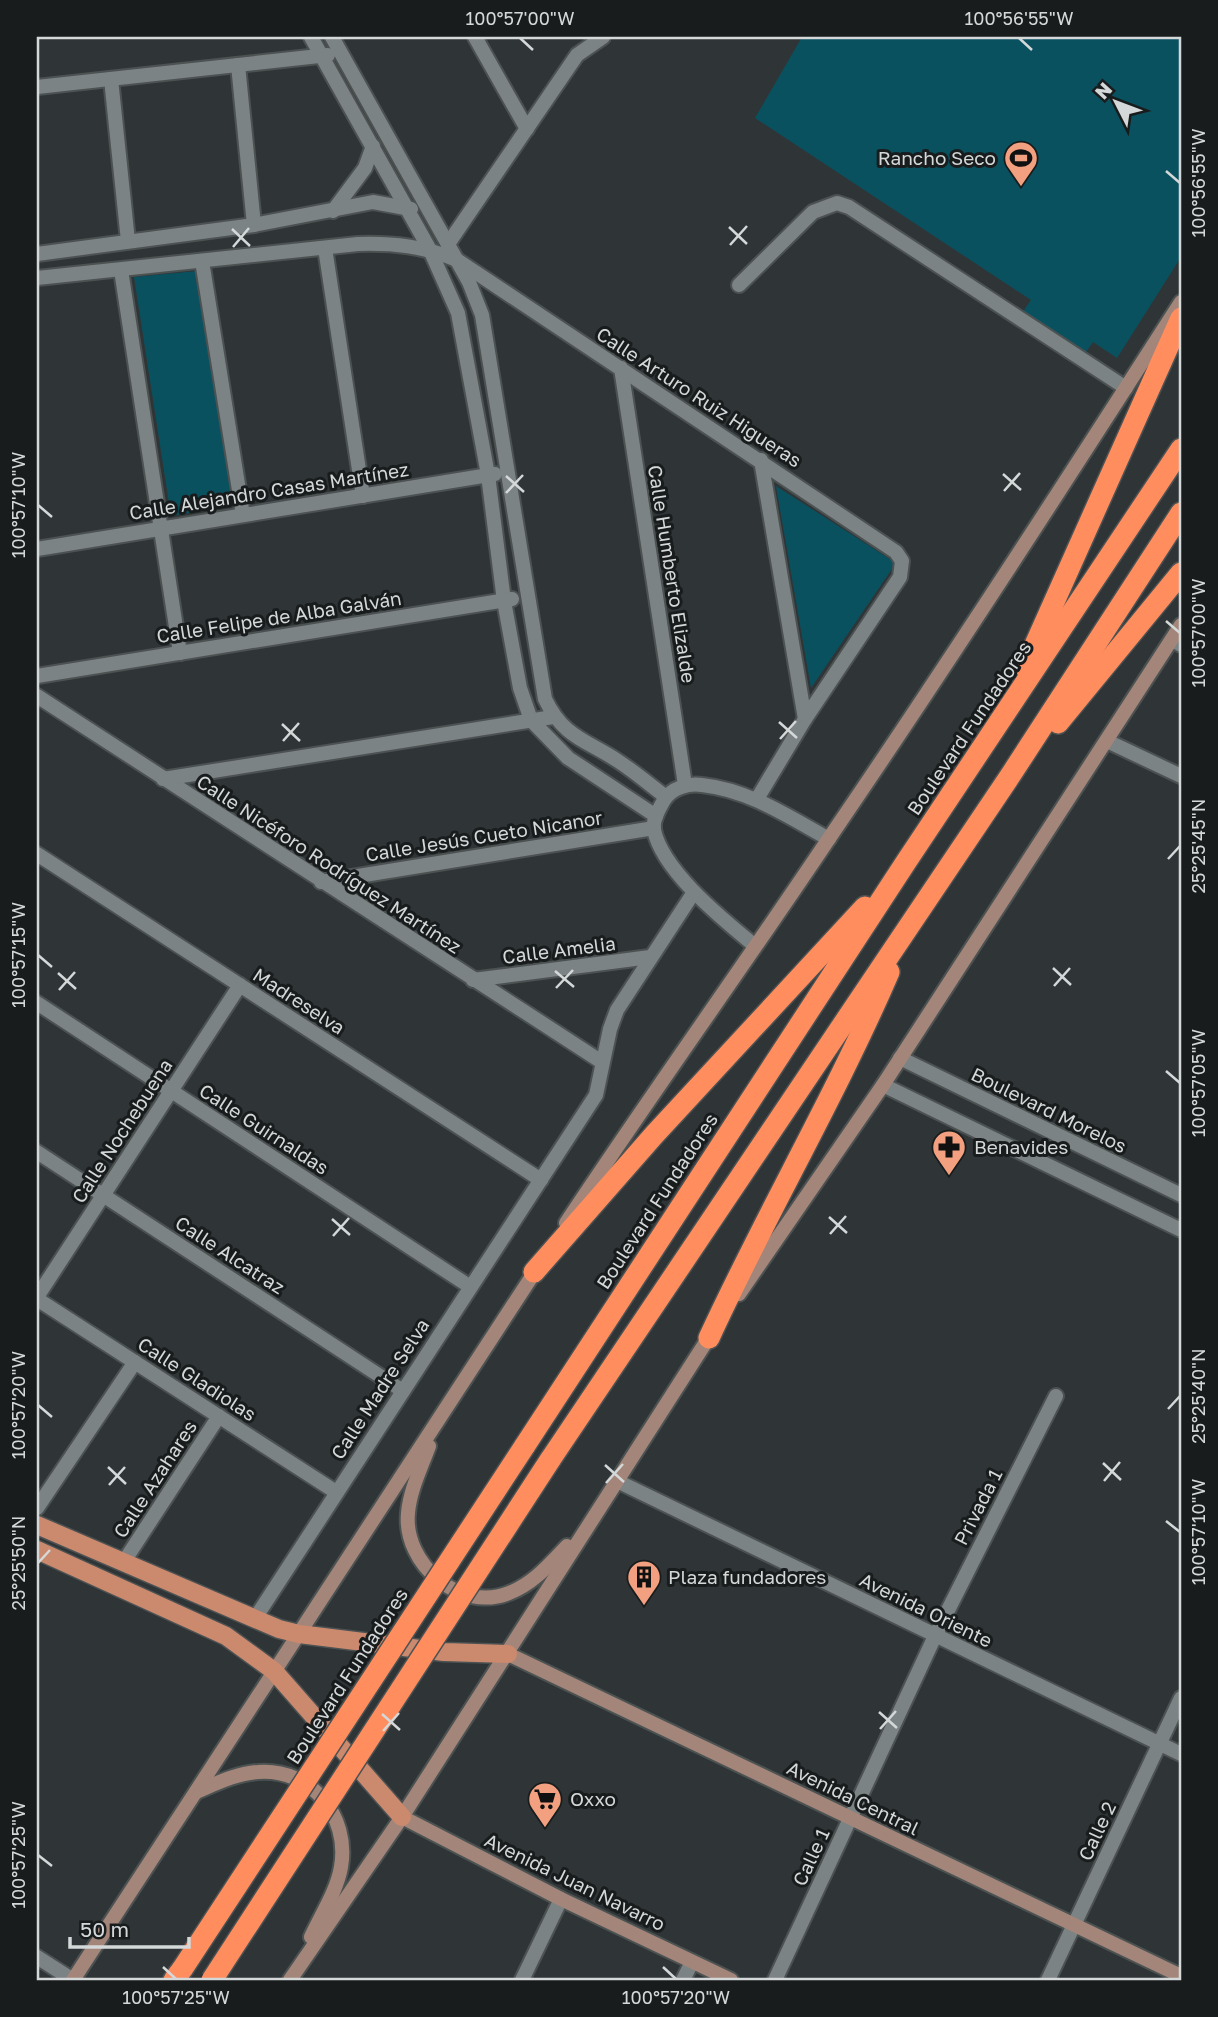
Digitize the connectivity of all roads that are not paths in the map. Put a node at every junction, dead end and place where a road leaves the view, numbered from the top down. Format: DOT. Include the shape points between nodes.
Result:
graph roads {
  1 [pos="311,37"];
  2 [pos="332,37"];
  3 [pos="475,37"];
  4 [pos="603,37"];
  5 [pos="342,54"];
  6 [pos="322,55"];
  7 [pos="238,65"];
  8 [pos="111,79"];
  9 [pos="37,87"];
  10 [pos="527,129"];
  11 [pos="373,146"];
  12 [pos="406,207"];
  13 [pos="333,211"];
  14 [pos="437,223"];
  15 [pos="254,225"];
  16 [pos="128,241"];
  17 [pos="448,244"];
  18 [pos="325,248"];
  19 [pos="430,250"];
  20 [pos="37,254"];
  21 [pos="457,260"];
  22 [pos="202,261"];
  23 [pos="121,270"];
  24 [pos="37,278"];
  25 [pos="739,285"];
  26 [pos="1181,302"];
  27 [pos="1181,318"];
  28 [pos="621,368"];
  29 [pos="1126,387"];
  30 [pos="1181,449"];
  31 [pos="761,460"];
  32 [pos="508,472"];
  33 [pos="488,475"];
  34 [pos="363,496"];
  35 [pos="1181,513"];
  36 [pos="243,515"];
  37 [pos="160,529"];
  38 [pos="37,549"];
  39 [pos="1181,573"];
  40 [pos="527,597"];
  41 [pos="504,601"];
  42 [pos="1181,625"];
  43 [pos="1176,643"];
  44 [pos="180,653"];
  45 [pos="37,676"];
  46 [pos="37,696"];
  47 [pos="553,717"];
  48 [pos="805,719"];
  49 [pos="531,720"];
  50 [pos="1002,720"];
  51 [pos="1107,741"];
  52 [pos="1012,773"];
  53 [pos="1181,776"];
  54 [pos="163,779"];
  55 [pos="685,785"];
  56 [pos="666,797"];
  57 [pos="757,799"];
  58 [pos="655,822"];
  59 [pos="829,839"];
  60 [pos="37,854"];
  61 [pos="906,862"];
  62 [pos="321,882"];
  63 [pos="695,892"];
  64 [pos="910,924"];
  65 [pos="755,946"];
  66 [pos="650,957"];
  67 [pos="473,980"];
  68 [pos="240,985"];
  69 [pos="37,1003"];
  70 [pos="900,1058"];
  71 [pos="603,1062"];
  72 [pos="883,1085"];
  73 [pos="172,1091"];
  74 [pos="37,1152"];
  75 [pos="541,1180"];
  76 [pos="1181,1195"];
  77 [pos="103,1196"];
  78 [pos="1181,1230"];
  79 [pos="534,1272"];
  80 [pos="469,1286"];
  81 [pos="37,1298"];
  82 [pos="709,1338"];
  83 [pos="135,1362"];
  84 [pos="403,1391"];
  85 [pos="1056,1396"];
  86 [pos="219,1416"];
  87 [pos="439,1419"];
  88 [pos="617,1481"];
  89 [pos="336,1492"];
  90 [pos="37,1508"];
  91 [pos="595,1516"];
  92 [pos="37,1525"];
  93 [pos="37,1550"];
  94 [pos="123,1563"];
  95 [pos="254,1620"];
  96 [pos="299,1634"];
  97 [pos="935,1636"];
  98 [pos="508,1654"];
  99 [pos="274,1671"];
  100 [pos="1181,1698"];
  101 [pos="1160,1743"];
  102 [pos="1181,1754"];
  103 [pos="196,1792"];
  104 [pos="402,1817"];
  105 [pos="850,1818"];
  106 [pos="561,1899"];
  107 [pos="1074,1925"];
  108 [pos="37,1957"];
  109 [pos="692,1962"];
  110 [pos="178,1974"];
  111 [pos="1181,1976"];
  112 [pos="73,1980"];
  113 [pos="212,1980"];
  114 [pos="290,1980"];
  115 [pos="522,1980"];
  116 [pos="683,1980"];
  117 [pos="731,1980"];
  118 [pos="775,1980"];
  119 [pos="1048,1980"];
  1 -- 6 [label="street"];
  2 -- 5 [label="street"];
  3 -- 10 [label="street"];
  4 -- 10 [label="street" via="569,66"];
  5 -- 6 [label="street"];
  5 -- 14 [label="street"];
  6 -- 7 [label="street"];
  6 -- 11 [label="street"];
  7 -- 8 [label="street"];
  7 -- 15 [label="street"];
  8 -- 9 [label="street"];
  8 -- 16 [label="street"];
  10 -- 17 [label="street"];
  11 -- 12 [label="street"];
  11 -- 13 [label="street" via="365,168"];
  12 -- 13 [label="street" via="373,202"];
  12 -- 14 [label="street"];
  12 -- 19 [label="street"];
  13 -- 15 [label="street"];
  14 -- 17 [label="street"];
  15 -- 16 [label="street"];
  16 -- 20 [label="street"];
  17 -- 21 [label="street"];
  18 -- 19 [label="street" via="382,244"];
  18 -- 22 [label="street"];
  18 -- 34 [label="street"];
  19 -- 21 [label="street"];
  19 -- 33 [label="street" via="464,332"];
  21 -- 28 [label="street, Calle Arturo Ruiz Higueras"];
  21 -- 32 [label="street" via="482,315"];
  22 -- 23 [label="street"];
  22 -- 36 [label="street"];
  23 -- 24 [label="street"];
  23 -- 37 [label="street"];
  25 -- 29 [label="street" via="813,212 837,202"];
  26 -- 29 [label="main road"];
  27 -- 50 [label="highway"];
  28 -- 31 [label="street, Calle Arturo Ruiz Higueras"];
  28 -- 55 [label="street, Calle Humberto Elizalde"];
  29 -- 59 [label="main road"];
  30 -- 50 [label="highway, Boulevard Fundadores"];
  31 -- 48 [label="street"];
  31 -- 48 [label="street, Calle Arturo Ruiz Higueras" via="896,552 902,561 900,577"];
  32 -- 33 [label="street, Calle Alejandro Casas Martínez"];
  32 -- 40 [label="street"];
  33 -- 34 [label="street, Calle Alejandro Casas Martínez"];
  33 -- 41 [label="street"];
  34 -- 36 [label="street, Calle Alejandro Casas Martínez"];
  35 -- 52 [label="highway"];
  36 -- 37 [label="street, Calle Alejandro Casas Martínez"];
  37 -- 38 [label="street, Calle Alejandro Casas Martínez"];
  37 -- 44 [label="street"];
  39 -- 52 [label="highway"];
  40 -- 41 [label="street, Calle Felipe de Alba Galván"];
  40 -- 47 [label="street" via="540,681"];
  41 -- 44 [label="street, Calle Felipe de Alba Galván"];
  41 -- 49 [label="street" via="520,688"];
  42 -- 43 [label="main road"];
  43 -- 51 [label="main road"];
  44 -- 45 [label="street, Calle Felipe de Alba Galván"];
  46 -- 54 [label="street, Calle Nicéforo Rodríguez Martínez"];
  47 -- 49 [label="street"];
  47 -- 56 [label="street" via="573,736 617,760"];
  48 -- 57 [label="street"];
  49 -- 54 [label="street"];
  49 -- 58 [label="street" via="568,758"];
  50 -- 61 [label="highway, Boulevard Fundadores"];
  51 -- 53 [label="street"];
  51 -- 70 [label="main road"];
  52 -- 64 [label="highway"];
  54 -- 62 [label="street, Calle Nicéforo Rodríguez Martínez"];
  55 -- 56 [label="street"];
  55 -- 57 [label="street"];
  56 -- 58 [label="street"];
  57 -- 59 [label="street"];
  58 -- 62 [label="street, Calle Jesús Cueto Nicanor"];
  58 -- 63 [label="street" via="668,858"];
  59 -- 65 [label="main road"];
  60 -- 68 [label="street, Madreselva"];
  61 -- 79 [label="highway"];
  61 -- 110 [label="highway, Boulevard Fundadores, bridge"];
  62 -- 67 [label="street, Calle Nicéforo Rodríguez Martínez"];
  63 -- 65 [label="street"];
  63 -- 66 [label="street, Calle Madre Selva"];
  64 -- 82 [label="highway" via="864,1030 784,1181"];
  64 -- 113 [label="highway, bridge" via="550,1460"];
  65 -- 79 [label="main road" via="655,1087"];
  66 -- 67 [label="street, Calle Amelia"];
  66 -- 71 [label="street, Calle Madre Selva" via="617,1010"];
  67 -- 71 [label="street, Calle Nicéforo Rodríguez Martínez"];
  68 -- 73 [label="street, Calle Nochebuena"];
  68 -- 75 [label="street, Madreselva"];
  69 -- 73 [label="street, Calle Guirnaldas"];
  70 -- 72 [label="main road"];
  70 -- 76 [label="street, Boulevard Morelos"];
  71 -- 75 [label="street, Calle Madre Selva" via="596,1095"];
  72 -- 78 [label="street"];
  72 -- 82 [label="main road"];
  73 -- 77 [label="street, Calle Nochebuena"];
  73 -- 80 [label="street, Calle Guirnaldas"];
  74 -- 77 [label="street, Calle Alcatraz"];
  75 -- 80 [label="street, Calle Madre Selva"];
  77 -- 81 [label="street, Calle Nochebuena"];
  77 -- 84 [label="street, Calle Alcatraz"];
  79 -- 87 [label="main road"];
  80 -- 84 [label="street, Calle Madre Selva"];
  81 -- 83 [label="street, Calle Gladiolas"];
  82 -- 88 [label="main road"];
  83 -- 86 [label="street, Calle Gladiolas"];
  83 -- 90 [label="street"];
  84 -- 89 [label="street, Calle Madre Selva"];
  85 -- 97 [label="street, Privada 1"];
  86 -- 89 [label="street, Calle Gladiolas"];
  86 -- 94 [label="street, Calle Azahares"];
  87 -- 91 [label="main road" via="408,1515 410,1541 438,1581 459,1593 481,1597 507,1594 531,1581"];
  87 -- 96 [label="main road"];
  88 -- 91 [label="main road"];
  88 -- 97 [label="street, Avenida Oriente"];
  89 -- 95 [label="street, Calle Madre Selva"];
  91 -- 98 [label="main road"];
  92 -- 94 [label="main road"];
  93 -- 99 [label="main road" via="226,1636"];
  94 -- 95 [label="main road"];
  95 -- 96 [label="main road"];
  96 -- 98 [label="main road" via="444,1652"];
  96 -- 99 [label="main road"];
  97 -- 101 [label="street, Avenida Oriente"];
  97 -- 105 [label="street, Calle 1"];
  98 -- 104 [label="main road"];
  98 -- 105 [label="main road, Avenida Central"];
  99 -- 103 [label="main road"];
  99 -- 104 [label="main road"];
  100 -- 101 [label="street, Calle 2"];
  101 -- 102 [label="street, Avenida Oriente"];
  101 -- 107 [label="street, Calle 2"];
  103 -- 112 [label="main road"];
  103 -- 114 [label="main road" via="256,1772 284,1773 307,1783 338,1822 341,1870"];
  104 -- 106 [label="main road, Avenida Juan Navarro"];
  104 -- 114 [label="main road"];
  105 -- 107 [label="main road, Avenida Central"];
  105 -- 118 [label="street, Calle 1"];
  106 -- 109 [label="main road, Avenida Juan Navarro"];
  106 -- 115 [label="street"];
  107 -- 111 [label="main road, Avenida Central"];
  107 -- 119 [label="street, Calle 2"];
  108 -- 112 [label="street"];
  109 -- 116 [label="street"];
  109 -- 117 [label="main road, Avenida Juan Navarro"];
}
